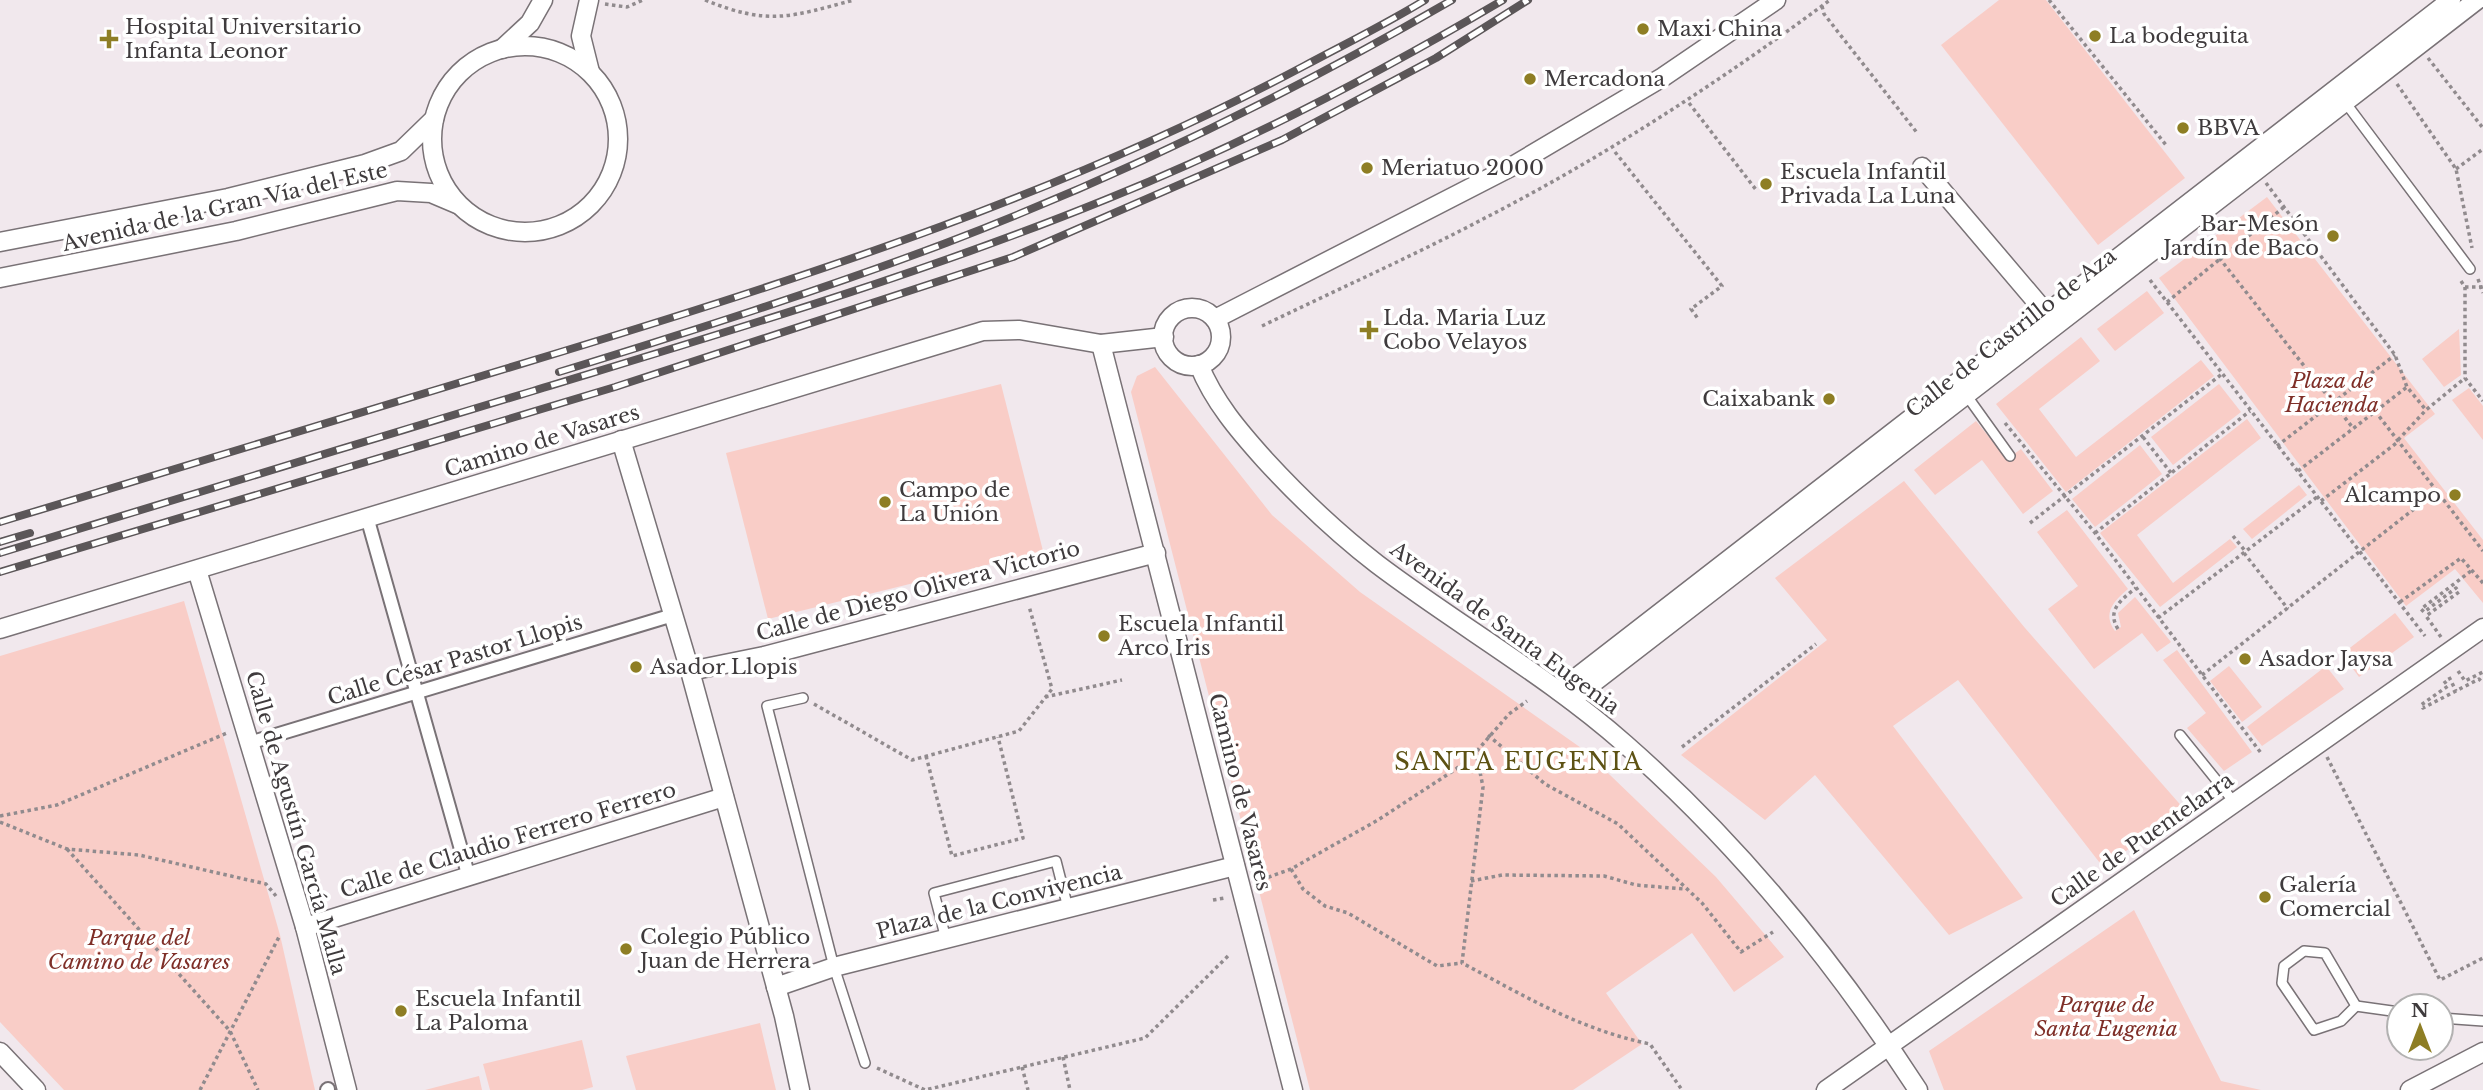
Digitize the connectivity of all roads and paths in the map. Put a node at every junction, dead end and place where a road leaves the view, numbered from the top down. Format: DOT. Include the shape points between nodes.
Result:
graph roads {
  1 [pos="542,0"];
  2 [pos="643,0"];
  3 [pos="705,0"];
  4 [pos="854,0"];
  5 [pos="1776,0"];
  6 [pos="1830,0"];
  7 [pos="2049,0"];
  8 [pos="2451,0"];
  9 [pos="2477,0"];
  10 [pos="597,2"];
  11 [pos="1822,6"];
  12 [pos="2419,46"];
  13 [pos="502,49"];
  14 [pos="592,75"];
  15 [pos="2397,85"];
  16 [pos="1689,103"];
  17 [pos="2345,103"];
  18 [pos="434,118"];
  19 [pos="2483,128"];
  20 [pos="1918,134"];
  21 [pos="2166,145"];
  22 [pos="2483,149"];
  23 [pos="1615,152"];
  24 [pos="1922,167"];
  25 [pos="2456,169"];
  26 [pos="1757,191"];
  27 [pos="2272,191"];
  28 [pos="458,205"];
  29 [pos="2284,207"];
  30 [pos="2202,236"];
  31 [pos="0,242"];
  32 [pos="2472,249"];
  33 [pos="2220,260"];
  34 [pos="2474,273"];
  35 [pos="0,278"];
  36 [pos="2150,280"];
  37 [pos="2482,290"];
  38 [pos="2167,302"];
  39 [pos="2046,313"];
  40 [pos="1215,319"];
  41 [pos="1699,320"];
  42 [pos="1262,326"];
  43 [pos="1164,337"];
  44 [pos="1101,344"];
  45 [pos="2395,355"];
  46 [pos="1199,365"];
  47 [pos="2222,374"];
  48 [pos="2465,378"];
  49 [pos="2407,387"];
  50 [pos="1967,396"];
  51 [pos="2483,401"];
  52 [pos="2333,403"];
  53 [pos="2426,410"];
  54 [pos="2250,411"];
  55 [pos="2375,411"];
  56 [pos="2001,418"];
  57 [pos="2353,428"];
  58 [pos="2143,437"];
  59 [pos="621,440"];
  60 [pos="2398,440"];
  61 [pos="2277,446"];
  62 [pos="2010,456"];
  63 [pos="2297,471"];
  64 [pos="2171,473"];
  65 [pos="2437,491"];
  66 [pos="2317,497"];
  67 [pos="2066,498"];
  68 [pos="2321,501"];
  69 [pos="368,517"];
  70 [pos="2030,523"];
  71 [pos="2095,533"];
  72 [pos="2233,536"];
  73 [pos="2360,551"];
  74 [pos="2483,551"];
  75 [pos="1156,553"];
  76 [pos="2245,553"];
  77 [pos="197,570"];
  78 [pos="2471,570"];
  79 [pos="2483,584"];
  80 [pos="1024,587"];
  81 [pos="2136,587"];
  82 [pos="2400,602"];
  83 [pos="2288,609"];
  84 [pos="673,615"];
  85 [pos="2158,618"];
  86 [pos="2483,628"];
  87 [pos="0,629"];
  88 [pos="2118,629"];
  89 [pos="2425,636"];
  90 [pos="2441,638"];
  91 [pos="1816,644"];
  92 [pos="690,671"];
  93 [pos="2458,671"];
  94 [pos="2483,672"];
  95 [pos="2202,675"];
  96 [pos="1122,680"];
  97 [pos="2483,683"];
  98 [pos="2456,691"];
  99 [pos="415,693"];
  100 [pos="1565,696"];
  101 [pos="1045,697"];
  102 [pos="803,698"];
  103 [pos="1527,701"];
  104 [pos="247,735"];
  105 [pos="1488,735"];
  106 [pos="2180,735"];
  107 [pos="998,737"];
  108 [pos="2319,743"];
  109 [pos="1682,747"];
  110 [pos="1476,752"];
  111 [pos="2261,753"];
  112 [pos="926,756"];
  113 [pos="724,797"];
  114 [pos="2234,803"];
  115 [pos="0,816"];
  116 [pos="0,822"];
  117 [pos="67,849"];
  118 [pos="1235,866"];
  119 [pos="1291,869"];
  120 [pos="468,874"];
  121 [pos="1471,881"];
  122 [pos="1253,883"];
  123 [pos="1686,889"];
  124 [pos="276,896"];
  125 [pos="1232,896"];
  126 [pos="1213,900"];
  127 [pos="1068,908"];
  128 [pos="305,927"];
  129 [pos="1773,932"];
  130 [pos="280,935"];
  131 [pos="946,939"];
  132 [pos="1229,955"];
  133 [pos="2483,958"];
  134 [pos="1462,963"];
  135 [pos="834,967"];
  136 [pos="776,987"];
  137 [pos="2356,1006"];
  138 [pos="2385,1010"];
  139 [pos="2455,1019"];
  140 [pos="2483,1021"];
  141 [pos="230,1031"];
  142 [pos="1889,1045"];
  143 [pos="0,1052"];
  144 [pos="2483,1052"];
  145 [pos="1063,1058"];
  146 [pos="865,1063"];
  147 [pos="1022,1067"];
  148 [pos="36,1090"];
  149 [pos="200,1090"];
  150 [pos="258,1090"];
  151 [pos="346,1090"];
  152 [pos="800,1090"];
  153 [pos="1028,1090"];
  154 [pos="1070,1090"];
  155 [pos="1293,1090"];
  156 [pos="1682,1090"];
  157 [pos="1826,1090"];
  158 [pos="1917,1090"];
  159 [pos="2410,1090"];
  1 -- 13 [label="street" via="530,23"];
  2 -- 10 [label="path" via="627,6"];
  3 -- 4 [label="path" via="760,18 786,17"];
  5 -- 40 [label="street" via="1663,77 1511,167"];
  6 -- 11 [label="path"];
  7 -- 21 [label="path"];
  8 -- 39 [label="street, Calle de Castrillo de Aza"];
  9 -- 12 [label="street, Calle de Castrillo de Aza"];
  10 -- 14 [label="street" via="581,36"];
  11 -- 20 [label="path"];
  11 -- 42 [label="path" via="1600,153 1483,219"];
  12 -- 17 [label="street, Calle de Castrillo de Aza"];
  12 -- 19 [label="path"];
  13 -- 14 [label="street" via="545,48 578,62"];
  13 -- 18 [label="street" via="457,76"];
  14 -- 28 [label="street" via="604,91 617,128 614,167 592,204 558,226 518,233 476,219"];
  15 -- 25 [label="path"];
  16 -- 26 [label="path"];
  17 -- 34 [label="lane"];
  17 -- 50 [label="street, Calle de Castrillo de Aza"];
  18 -- 28 [label="street" via="433,157 447,192"];
  18 -- 31 [label="street, Avenida de la Gran Vía del Este" via="401,151 365,164 228,198"];
  22 -- 25 [label="path"];
  23 -- 41 [label="path" via="1722,286 1690,309"];
  24 -- 39 [label="street, Calle de Castrillo de Aza"];
  25 -- 32 [label="path"];
  27 -- 29 [label="path"];
  28 -- 35 [label="street, Avenida de la Gran Vía del Este" via="431,193 397,191 236,231"];
  29 -- 33 [label="path"];
  29 -- 45 [label="path"];
  30 -- 33 [label="path"];
  33 -- 38 [label="path"];
  33 -- 52 [label="path"];
  34 -- 37 [label="path"];
  36 -- 38 [label="path"];
  37 -- 48 [label="path" via="2465,287"];
  38 -- 47 [label="path"];
  39 -- 100 [label="street, Calle de Castrillo de Aza"];
  40 -- 43 [label="street" via="1207,311 1182,310 1167,324"];
  40 -- 46 [label="street" via="1221,337 1218,351"];
  43 -- 44 [label="street, Camino de Vasares"];
  43 -- 46 [label="street" via="1177,363"];
  44 -- 59 [label="street, Camino de Vasares" via="1013,329 983,331"];
  44 -- 75 [label="street, Camino de Vasares"];
  45 -- 49 [label="path"];
  45 -- 52 [label="path"];
  46 -- 100 [label="street, Avenida de Santa Eugenia" via="1221,407 1247,440 1331,526 1389,573"];
  47 -- 54 [label="path"];
  47 -- 58 [label="path"];
  48 -- 51 [label="path"];
  48 -- 53 [label="path"];
  49 -- 53 [label="path"];
  49 -- 55 [label="path"];
  50 -- 62 [label="lane"];
  50 -- 100 [label="street, Calle de Castrillo de Aza"];
  52 -- 57 [label="path"];
  52 -- 61 [label="path"];
  53 -- 60 [label="path"];
  54 -- 61 [label="path"];
  54 -- 64 [label="path"];
  55 -- 57 [label="path"];
  55 -- 60 [label="path"];
  56 -- 67 [label="path"];
  57 -- 63 [label="path"];
  58 -- 64 [label="path"];
  58 -- 67 [label="path"];
  59 -- 69 [label="street, Camino de Vasares"];
  59 -- 84 [label="street"];
  60 -- 65 [label="path"];
  60 -- 68 [label="path"];
  61 -- 63 [label="path"];
  63 -- 66 [label="path"];
  64 -- 71 [label="path"];
  65 -- 73 [label="path"];
  65 -- 74 [label="path"];
  66 -- 68 [label="path"];
  66 -- 76 [label="path"];
  67 -- 70 [label="path"];
  67 -- 71 [label="path"];
  68 -- 73 [label="path"];
  69 -- 77 [label="street, Camino de Vasares"];
  69 -- 99 [label="street"];
  71 -- 81 [label="path"];
  72 -- 76 [label="path"];
  73 -- 82 [label="path"];
  73 -- 83 [label="path"];
  75 -- 80 [label="street, Calle de Diego Olivera Victorio"];
  75 -- 118 [label="street, Camino de Vasares"];
  76 -- 83 [label="path"];
  76 -- 85 [label="path"];
  77 -- 87 [label="street, Camino de Vasares"];
  77 -- 104 [label="street, Calle de Agustín García Malla"];
  78 -- 79 [label="path"];
  78 -- 82 [label="path" via="2461,558"];
  78 -- 90 [label="path" via="2421,609 2424,612 2456,588 2459,592 2426,616"];
  80 -- 92 [label="street, Calle de Diego Olivera Victorio" via="764,656"];
  80 -- 101 [label="path" via="1052,689"];
  81 -- 85 [label="path"];
  81 -- 88 [label="path" via="2115,607 2113,620"];
  82 -- 89 [label="path"];
  83 -- 95 [label="path"];
  84 -- 92 [label="street"];
  84 -- 99 [label="street, Calle César Pastor Llopis"];
  85 -- 95 [label="path"];
  86 -- 108 [label="street, Calle de Puentelarra"];
  91 -- 109 [label="path"];
  92 -- 113 [label="street"];
  93 -- 94 [label="path" via="2465,681"];
  95 -- 111 [label="path"];
  96 -- 101 [label="path"];
  97 -- 98 [label="path" via="2479,679"];
  98 -- 98 [label="path" via="2423,708 2421,705 2448,686 2446,679"];
  99 -- 104 [label="street, Calle César Pastor Llopis"];
  99 -- 120 [label="street"];
  100 -- 142 [label="street, Avenida de Santa Eugenia" via="1667,783 1758,876"];
  101 -- 107 [label="path" via="1019,732"];
  102 -- 112 [label="path" via="912,760"];
  102 -- 135 [label="lane" via="767,706"];
  103 -- 105 [label="path"];
  104 -- 115 [label="path" via="217,735 57,805"];
  104 -- 128 [label="street, Calle de Agustín García Malla"];
  105 -- 110 [label="path"];
  105 -- 123 [label="path" via="1545,784 1618,824"];
  106 -- 114 [label="lane"];
  107 -- 112 [label="path"];
  107 -- 112 [label="path" via="1023,838 952,856"];
  108 -- 114 [label="street, Calle de Puentelarra"];
  108 -- 133 [label="path" via="2440,980"];
  110 -- 119 [label="path" via="1378,820"];
  110 -- 121 [label="path" via="1483,787"];
  113 -- 120 [label="street, Calle de Claudio Ferrero Ferrero"];
  113 -- 136 [label="street"];
  114 -- 142 [label="street, Calle de Puentelarra"];
  116 -- 117 [label="path"];
  117 -- 124 [label="path" via="139,856 266,884"];
  117 -- 141 [label="path"];
  118 -- 127 [label="street, Plaza de la Convivencia"];
  118 -- 155 [label="street, Camino de Vasares"];
  119 -- 122 [label="path"];
  119 -- 134 [label="path" via="1303,889 1325,906 1348,913 1437,966"];
  120 -- 128 [label="street, Calle de Claudio Ferrero Ferrero"];
  121 -- 123 [label="path" via="1502,875 1604,876 1636,885"];
  121 -- 134 [label="path"];
  123 -- 129 [label="path" via="1741,952"];
  125 -- 126 [label="path"];
  127 -- 131 [label="street, Plaza de la Convivencia"];
  127 -- 131 [label="lane" via="1056,861 934,893"];
  128 -- 151 [label="street, Calle de Agustín García Malla"];
  130 -- 141 [label="path"];
  131 -- 135 [label="street, Plaza de la Convivencia"];
  132 -- 145 [label="path" via="1145,1038"];
  134 -- 156 [label="path" via="1573,1022 1650,1044"];
  135 -- 136 [label="street, Plaza de la Convivencia"];
  135 -- 146 [label="lane"];
  136 -- 152 [label="street"];
  137 -- 137 [label="lane" via="2325,953 2304,951 2284,966 2282,983 2314,1030 2341,1021"];
  137 -- 138 [label="lane"];
  139 -- 140 [label="lane"];
  141 -- 149 [label="path"];
  141 -- 150 [label="path"];
  142 -- 157 [label="street, Calle de Puentelarra"];
  142 -- 158 [label="street, Avenida de Santa Eugenia"];
  143 -- 148 [label="street"];
  144 -- 159 [label="street"];
  145 -- 147 [label="path"];
  145 -- 154 [label="path"];
  146 -- 147 [label="path" via="925,1090"];
  147 -- 153 [label="path"];
}
